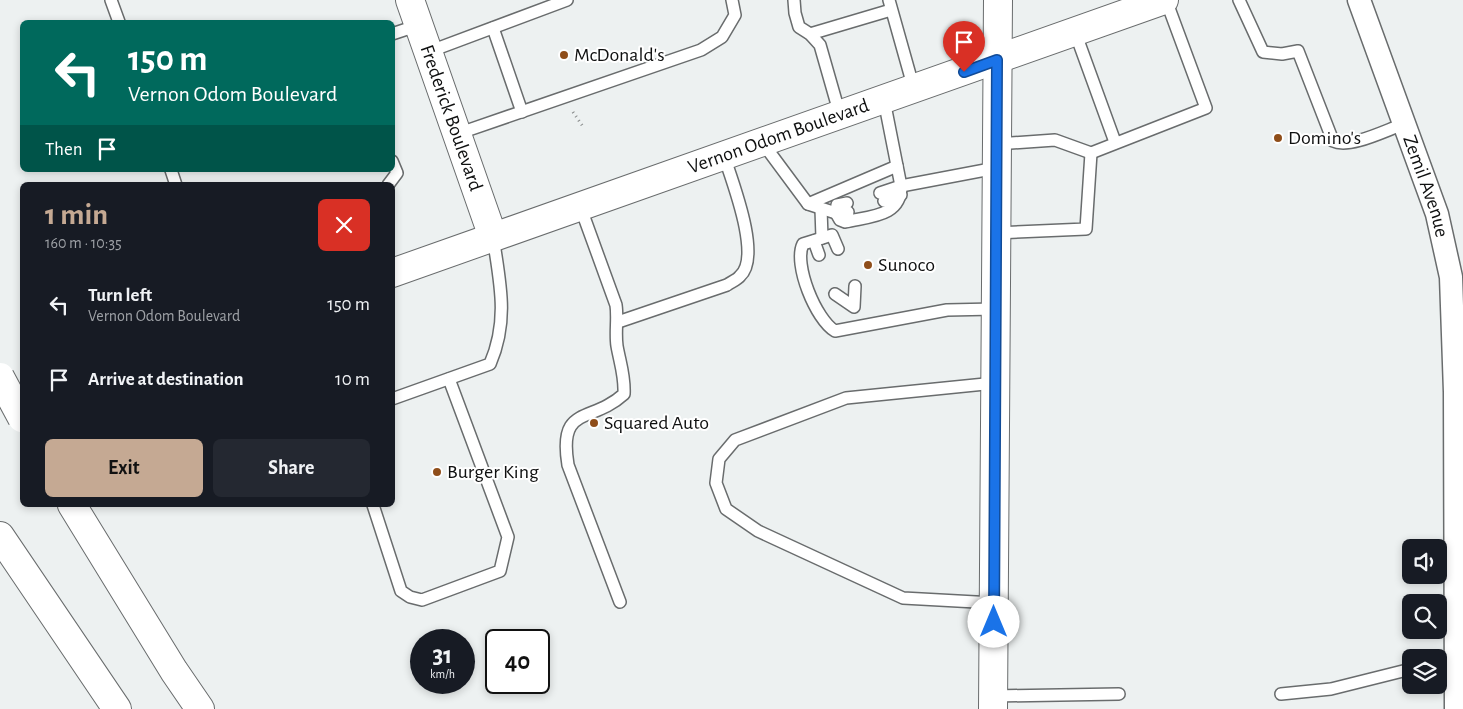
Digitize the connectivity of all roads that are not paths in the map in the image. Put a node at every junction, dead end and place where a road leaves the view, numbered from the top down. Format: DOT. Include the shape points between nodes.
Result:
graph roads {
  1 [pos="111,0"];
  2 [pos="567,0"];
  3 [pos="732,0"];
  4 [pos="794,0"];
  5 [pos="998,0"];
  6 [pos="1239,0"];
  7 [pos="1358,0"];
  8 [pos="1153,2"];
  9 [pos="890,5"];
  10 [pos="414,12"];
  11 [pos="118,20"];
  12 [pos="493,28"];
  13 [pos="395,31"];
  14 [pos="1075,32"];
  15 [pos="810,34"];
  16 [pos="428,52"];
  17 [pos="997,60"];
  18 [pos="914,89"];
  19 [pos="884,100"];
  20 [pos="522,112"];
  21 [pos="840,115"];
  22 [pos="1404,124"];
  23 [pos="457,134"];
  24 [pos="762,142"];
  25 [pos="1116,142"];
  26 [pos="1091,153"];
  27 [pos="724,156"];
  28 [pos="996,156"];
  29 [pos="897,166"];
  30 [pos="395,168"];
  31 [pos="390,182"];
  32 [pos="901,190"];
  33 [pos="882,197"];
  34 [pos="808,204"];
  35 [pos="580,206"];
  36 [pos="847,207"];
  37 [pos="821,210"];
  38 [pos="836,213"];
  39 [pos="996,233"];
  40 [pos="493,237"];
  41 [pos="818,239"];
  42 [pos="838,249"];
  43 [pos="819,255"];
  44 [pos="395,272"];
  45 [pos="855,286"];
  46 [pos="835,294"];
  47 [pos="854,307"];
  48 [pos="995,309"];
  49 [pos="618,322"];
  50 [pos="862,326"];
  51 [pos="0,377"];
  52 [pos="449,379"];
  53 [pos="995,383"];
  54 [pos="395,398"];
  55 [pos="20,406"];
  56 [pos="0,413"];
  57 [pos="20,414"];
  58 [pos="73,507"];
  59 [pos="374,507"];
  60 [pos="0,536"];
  61 [pos="620,602"];
  62 [pos="994,603"];
  63 [pos="1447,660"];
  64 [pos="1402,671"];
  65 [pos="1119,694"];
  66 [pos="1281,694"];
  67 [pos="993,703"];
  68 [pos="117,709"];
  69 [pos="200,709"];
  70 [pos="1456,709"];
  1 -- 11 [label="lane"];
  2 -- 12 [label="lane"];
  3 -- 20 [label="lane" via="735,15 722,37 701,50"];
  4 -- 15 [label="lane" via="799,27"];
  5 -- 17 [label="main road"];
  6 -- 22 [label="lane" via="1262,52 1271,55 1298,51 1333,141 1351,143"];
  7 -- 22 [label="street, Zemil Avenue"];
  8 -- 14 [label="main road, Vernon Odom Boulevard"];
  8 -- 25 [label="lane" via="1206,108"];
  9 -- 15 [label="lane"];
  9 -- 18 [label="lane"];
  10 -- 13 [label="lane"];
  10 -- 16 [label="main road, Frederick Boulevard"];
  12 -- 16 [label="lane"];
  12 -- 20 [label="lane"];
  14 -- 17 [label="main road, Vernon Odom Boulevard"];
  14 -- 25 [label="lane"];
  15 -- 21 [label="lane" via="820,46"];
  16 -- 23 [label="main road, Frederick Boulevard"];
  17 -- 18 [label="main road, Vernon Odom Boulevard"];
  17 -- 28 [label="main road"];
  18 -- 19 [label="main road, Vernon Odom Boulevard"];
  19 -- 21 [label="main road, Vernon Odom Boulevard"];
  19 -- 29 [label="lane"];
  20 -- 23 [label="lane"];
  21 -- 24 [label="main road, Vernon Odom Boulevard"];
  22 -- 63 [label="street, Zemil Avenue" via="1437,214 1451,277 1454,392"];
  23 -- 40 [label="main road, Frederick Boulevard"];
  24 -- 27 [label="main road, Vernon Odom Boulevard"];
  24 -- 34 [label="lane"];
  25 -- 26 [label="lane"];
  26 -- 28 [label="lane" via="1055,140"];
  26 -- 39 [label="lane" via="1086,229"];
  27 -- 35 [label="main road, Vernon Odom Boulevard"];
  27 -- 49 [label="lane" via="748,236 749,255 742,276 727,285"];
  28 -- 32 [label="lane"];
  28 -- 39 [label="main road"];
  29 -- 32 [label="lane"];
  29 -- 34 [label="lane"];
  30 -- 31 [label="lane" via="397,173"];
  32 -- 33 [label="lane"];
  32 -- 38 [label="lane" via="898,204 890,211 845,222"];
  34 -- 37 [label="lane"];
  35 -- 40 [label="main road, Vernon Odom Boulevard"];
  35 -- 49 [label="lane" via="616,305"];
  36 -- 38 [label="lane" via="838,205"];
  37 -- 38 [label="lane"];
  37 -- 41 [label="lane"];
  39 -- 48 [label="main road"];
  40 -- 44 [label="main road, Vernon Odom Boulevard"];
  40 -- 52 [label="lane" via="503,302 499,344 490,364"];
  41 -- 42 [label="lane" via="832,235"];
  41 -- 43 [label="lane"];
  41 -- 50 [label="lane" via="803,244 800,263 818,312 827,326 835,331"];
  45 -- 47 [label="lane"];
  46 -- 47 [label="lane"];
  47 -- 50 [label="lane"];
  48 -- 50 [label="lane" via="947,310"];
  48 -- 53 [label="main road"];
  49 -- 61 [label="lane" via="616,344 625,376 624,394 612,404 580,417 568,426 565,444 568,465"];
  51 -- 57 [label="main road, bridge"];
  52 -- 54 [label="lane"];
  52 -- 59 [label="lane" via="508,538 500,571 422,600 410,597 401,591"];
  53 -- 62 [label="main road"];
  53 -- 62 [label="lane" via="846,398 735,440 719,459 716,483 726,509 758,531 903,598"];
  55 -- 56 [label="main road"];
  58 -- 69 [label="main road"];
  60 -- 68 [label="main road"];
  62 -- 67 [label="main road"];
  63 -- 70 [label="street, Zemil Avenue"];
  64 -- 66 [label="lane" via="1331,690"];
  65 -- 67 [label="lane"];
}
